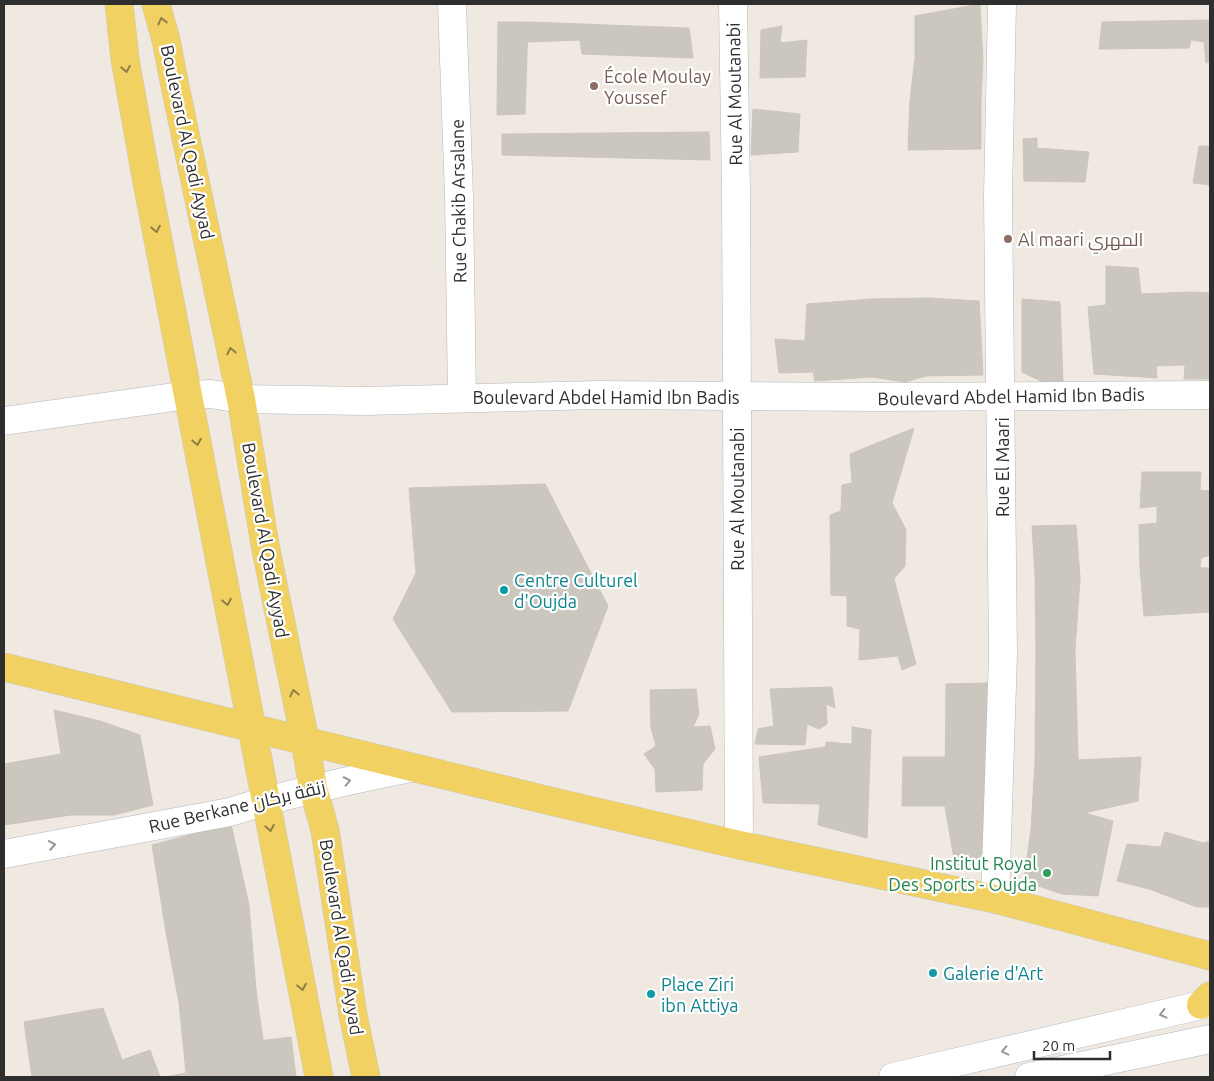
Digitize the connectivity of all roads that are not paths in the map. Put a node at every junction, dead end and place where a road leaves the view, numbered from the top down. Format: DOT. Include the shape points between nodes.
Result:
graph roads {
  1 [pos="118,4"];
  2 [pos="156,4"];
  3 [pos="452,4"];
  4 [pos="733,4"];
  5 [pos="1002,4"];
  6 [pos="188,395"];
  7 [pos="1210,395"];
  8 [pos="1001,396"];
  9 [pos="737,397"];
  10 [pos="462,398"];
  11 [pos="242,399"];
  12 [pos="4,421"];
  13 [pos="4,667"];
  14 [pos="253,728"];
  15 [pos="305,740"];
  16 [pos="410,768"];
  17 [pos="313,788"];
  18 [pos="266,800"];
  19 [pos="739,845"];
  20 [pos="4,854"];
  21 [pos="995,900"];
  22 [pos="1209,956"];
  23 [pos="1207,1001"];
  24 [pos="1210,1039"];
  25 [pos="319,1077"];
  26 [pos="366,1077"];
  27 [pos="893,1077"];
  28 [pos="1029,1077"];
  1 -- 6 [label="main road, one-way" via="125,59"];
  11 -- 2 [label="main road, Boulevard Al Qadi Ayyad, one-way"];
  3 -- 10 [label="street, Rue Chakib Arsalane"];
  4 -- 9 [label="street, Rue Al Moutanabi"];
  5 -- 8 [label="street, Rue El Maari" via="998,196"];
  6 -- 11 [label="street, Boulevard Abdel Hamid Ibn Badis" via="211,394"];
  6 -- 12 [label="street, Boulevard Abdel Hamid Ibn Badis"];
  6 -- 14 [label="main road, one-way"];
  7 -- 8 [label="street, Boulevard Abdel Hamid Ibn Badis"];
  8 -- 9 [label="street, Boulevard Abdel Hamid Ibn Badis"];
  8 -- 21 [label="street, Rue El Maari" via="1003,654"];
  9 -- 10 [label="street, Boulevard Abdel Hamid Ibn Badis" via="599,395"];
  9 -- 19 [label="street, Rue Al Moutanabi"];
  10 -- 11 [label="street, Boulevard Abdel Hamid Ibn Badis" via="366,401"];
  15 -- 11 [label="main road, Boulevard Al Qadi Ayyad, one-way" via="265,545"];
  13 -- 14 [label="main road"];
  14 -- 15 [label="main road"];
  14 -- 18 [label="main road"];
  15 -- 16 [label="main road"];
  15 -- 17 [label="main road, Boulevard Al Qadi Ayyad"];
  17 -- 16 [label="street, Rue Berkane زنقة بركان, one-way"];
  16 -- 19 [label="main road"];
  17 -- 18 [label="street, Rue Berkane زنقة بركان"];
  17 -- 26 [label="main road, Boulevard Al Qadi Ayyad" via="325,830 353,1015"];
  20 -- 18 [label="street, Rue Berkane زنقة بركان, one-way" via="230,812"];
  18 -- 25 [label="main road, one-way"];
  19 -- 21 [label="main road"];
  21 -- 22 [label="main road"];
  23 -- 27 [label="street, one-way"];
  24 -- 28 [label="street"];
}
